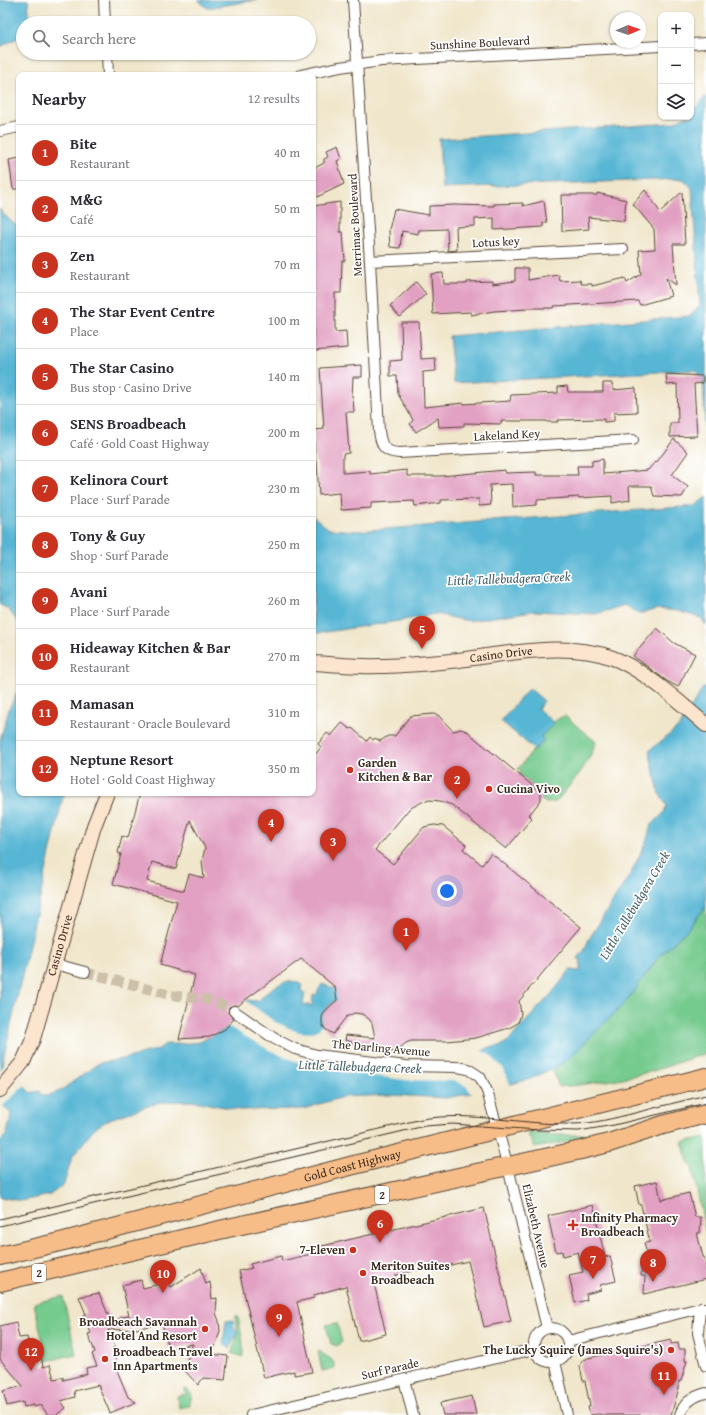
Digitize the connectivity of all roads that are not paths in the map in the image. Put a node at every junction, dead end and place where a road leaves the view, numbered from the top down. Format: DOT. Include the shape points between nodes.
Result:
graph roads {
  1 [pos="104,0"];
  2 [pos="353,0"];
  3 [pos="105,16"];
  4 [pos="658,46"];
  5 [pos="107,60"];
  6 [pos="357,64"];
  7 [pos="108,72"];
  8 [pos="316,72"];
  9 [pos="16,128"];
  10 [pos="0,131"];
  11 [pos="623,249"];
  12 [pos="370,261"];
  13 [pos="633,440"];
  14 [pos="384,448"];
  15 [pos="316,663"];
  16 [pos="706,725"];
  17 [pos="107,796"];
  18 [pos="54,964"];
  19 [pos="85,972"];
  20 [pos="234,1011"];
  21 [pos="706,1077"];
  22 [pos="0,1090"];
  23 [pos="706,1114"];
  24 [pos="498,1130"];
  25 [pos="508,1167"];
  26 [pos="0,1256"];
  27 [pos="0,1282"];
  28 [pos="704,1306"];
  29 [pos="706,1318"];
  30 [pos="547,1328"];
  31 [pos="568,1341"];
  32 [pos="535,1349"];
  33 [pos="555,1361"];
  34 [pos="706,1366"];
  35 [pos="404,1379"];
  36 [pos="706,1393"];
  37 [pos="264,1414"];
  38 [pos="251,1415"];
  39 [pos="413,1415"];
  40 [pos="567,1415"];
  41 [pos="680,1415"];
  1 -- 3 [label="street"];
  2 -- 6 [label="street, Merrimac Boulevard"];
  4 -- 6 [label="street, Sunshine Boulevard"];
  5 -- 7 [label="street"];
  6 -- 8 [label="street, Sunshine Boulevard"];
  6 -- 12 [label="street, Merrimac Boulevard"];
  9 -- 10 [label="street"];
  11 -- 12 [label="street, Lotus key"];
  12 -- 14 [label="street, Merrimac Boulevard" via="379,431"];
  13 -- 14 [label="street, Lakeland Key" via="399,453"];
  15 -- 16 [label="street, Casino Drive" via="381,666 529,652 581,651 612,658 628,665 676,699"];
  17 -- 18 [label="street, Casino Drive" via="94,826"];
  18 -- 19 [label="street"];
  18 -- 22 [label="street, Casino Drive" via="33,1039 23,1062"];
  20 -- 24 [label="street, The Darling Avenue" via="275,1039 295,1049 317,1055 400,1066 468,1069 480,1077 487,1091"];
  21 -- 24 [label="highway, Gold Coast Highway / 2"];
  23 -- 25 [label="highway, 2" via="663,1125 609,1144"];
  24 -- 25 [label="street, Elizabeth Avenue"];
  24 -- 26 [label="highway, Gold Coast Highway / 2"];
  25 -- 27 [label="highway, 2" via="228,1228"];
  25 -- 30 [label="street, Elizabeth Avenue"];
  28 -- 29 [label="street"];
  28 -- 31 [label="street"];
  28 -- 34 [label="street" via="698,1333"];
  30 -- 31 [label="street" via="557,1328"];
  30 -- 32 [label="street" via="536,1337"];
  31 -- 33 [label="street" via="566,1352"];
  32 -- 33 [label="street" via="544,1360"];
  32 -- 35 [label="street, Surf Parade"];
  33 -- 40 [label="street"];
  35 -- 37 [label="street, Surf Parade"];
  35 -- 39 [label="street"];
  36 -- 41 [label="street" via="690,1400"];
  37 -- 38 [label="street, Surf Parade"];
}
